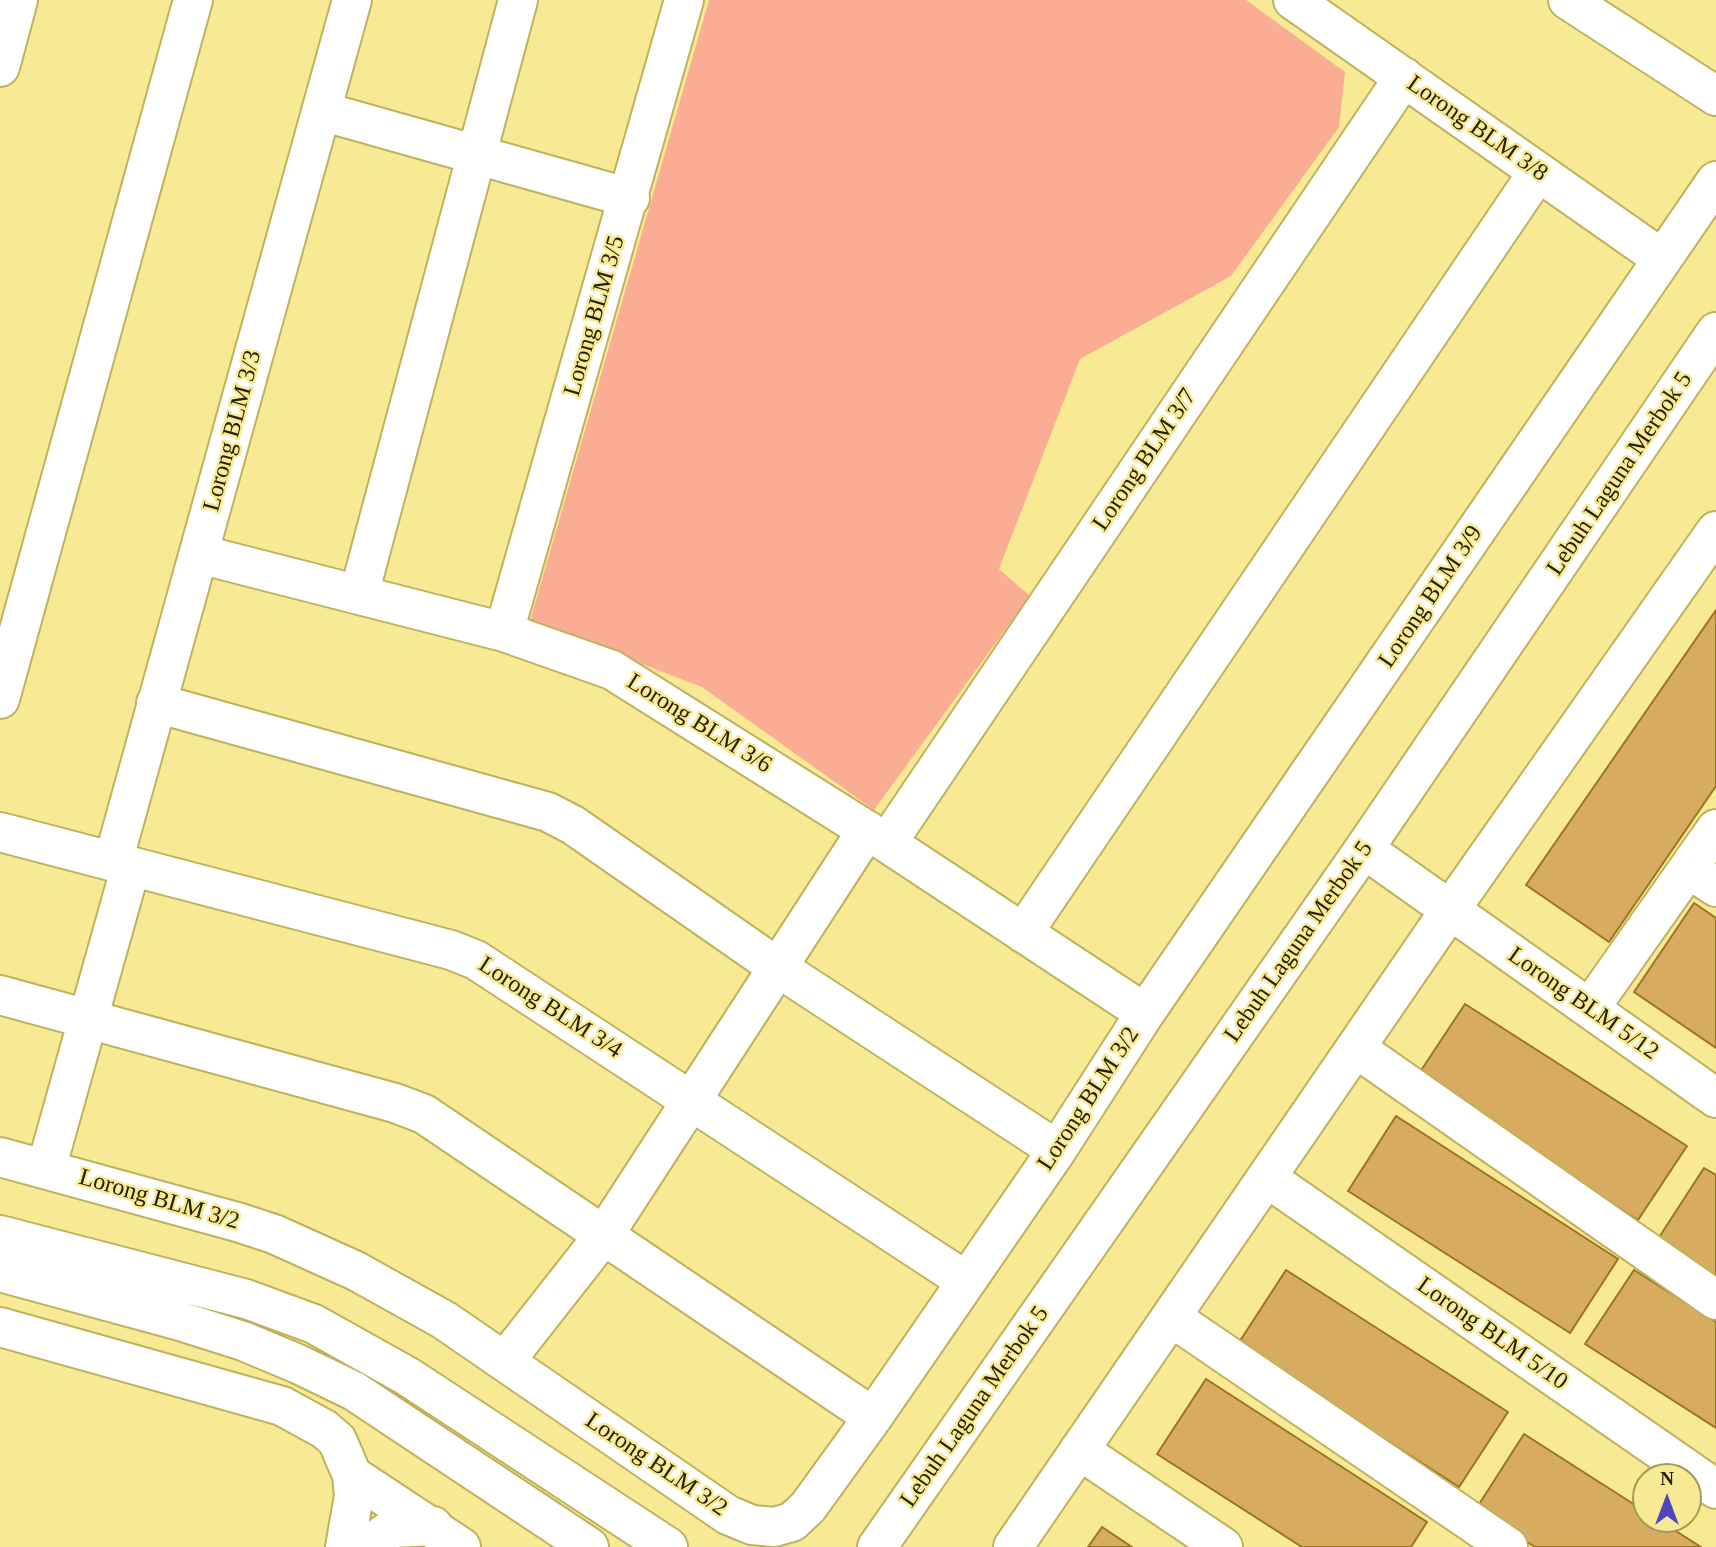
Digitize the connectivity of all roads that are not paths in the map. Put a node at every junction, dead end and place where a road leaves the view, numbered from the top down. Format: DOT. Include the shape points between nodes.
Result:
graph roads {
  1 [pos="18,0"];
  2 [pos="193,0"];
  3 [pos="352,0"];
  4 [pos="518,0"];
  5 [pos="684,0"];
  6 [pos="1293,0"];
  7 [pos="1568,0"];
  8 [pos="0,67"];
  9 [pos="1404,77"];
  10 [pos="1716,96"];
  11 [pos="321,111"];
  12 [pos="475,152"];
  13 [pos="1538,172"];
  14 [pos="1716,181"];
  15 [pos="630,198"];
  16 [pos="1661,258"];
  17 [pos="1716,332"];
  18 [pos="1716,531"];
  19 [pos="199,554"];
  20 [pos="359,594"];
  21 [pos="504,632"];
  22 [pos="0,699"];
  23 [pos="156,703"];
  24 [pos="1716,830"];
  25 [pos="0,832"];
  26 [pos="877,837"];
  27 [pos="1364,849"];
  28 [pos="122,864"];
  29 [pos="1703,878"];
  30 [pos="1450,910"];
  31 [pos="1023,933"];
  32 [pos="777,967"];
  33 [pos="0,995"];
  34 [pos="1590,1008"];
  35 [pos="1145,1013"];
  36 [pos="88,1018"];
  37 [pos="1357,1049"];
  38 [pos="1716,1098"];
  39 [pos="690,1099"];
  40 [pos="1057,1150"];
  41 [pos="0,1157"];
  42 [pos="46,1169"];
  43 [pos="1267,1178"];
  44 [pos="0,1235"];
  45 [pos="604,1235"];
  46 [pos="0,1272"];
  47 [pos="966,1281"];
  48 [pos="1716,1300"];
  49 [pos="1171,1317"];
  50 [pos="0,1326"];
  51 [pos="505,1361"];
  52 [pos="873,1418"];
  53 [pos="1079,1450"];
  54 [pos="352,1475"];
  55 [pos="1716,1489"];
  56 [pos="447,1537"];
  57 [pos="345,1547"];
  58 [pos="366,1547"];
  59 [pos="589,1547"];
  60 [pos="668,1547"];
  61 [pos="877,1547"];
  62 [pos="1013,1547"];
  63 [pos="1223,1547"];
  64 [pos="1507,1547"];
  1 -- 8 [label="street"];
  2 -- 22 [label="street"];
  3 -- 11 [label="street, Lorong BLM 3/3"];
  4 -- 12 [label="street"];
  5 -- 15 [label="street, Lorong BLM 3/5"];
  6 -- 9 [label="street, Lorong BLM 3/8"];
  7 -- 10 [label="street"];
  9 -- 13 [label="street, Lorong BLM 3/8"];
  9 -- 26 [label="street, Lorong BLM 3/7"];
  11 -- 12 [label="street"];
  11 -- 19 [label="street, Lorong BLM 3/3"];
  12 -- 15 [label="street"];
  12 -- 20 [label="street"];
  13 -- 16 [label="street, Lorong BLM 3/8"];
  13 -- 31 [label="street"];
  14 -- 16 [label="street, Lorong BLM 3/9"];
  15 -- 21 [label="street, Lorong BLM 3/5"];
  16 -- 35 [label="street, Lorong BLM 3/9"];
  17 -- 27 [label="street, Lebuh Laguna Merbok 5"];
  18 -- 30 [label="street"];
  19 -- 20 [label="street, Lorong BLM 3/6"];
  19 -- 23 [label="street, Lorong BLM 3/3"];
  20 -- 21 [label="street, Lorong BLM 3/6"];
  21 -- 26 [label="street, Lorong BLM 3/6" via="612,670"];
  23 -- 28 [label="street, Lorong BLM 3/3"];
  23 -- 32 [label="street" via="548,812"];
  24 -- 29 [label="street"];
  25 -- 28 [label="street, Lorong BLM 3/4"];
  26 -- 31 [label="street, Lorong BLM 3/6"];
  26 -- 32 [label="street, Lorong BLM 3/7"];
  27 -- 30 [label="street, Lorong BLM 5/12"];
  27 -- 61 [label="street, Lebuh Laguna Merbok 5"];
  28 -- 36 [label="street, Lorong BLM 3/3"];
  28 -- 39 [label="street, Lorong BLM 3/4" via="476,960"];
  29 -- 34 [label="street"];
  30 -- 34 [label="street, Lorong BLM 5/12"];
  30 -- 37 [label="street"];
  31 -- 35 [label="street, Lorong BLM 3/6"];
  32 -- 39 [label="street, Lorong BLM 3/7"];
  32 -- 40 [label="street"];
  33 -- 36 [label="street"];
  34 -- 38 [label="street, Lorong BLM 5/12"];
  35 -- 40 [label="street, Lorong BLM 3/2"];
  36 -- 42 [label="street, Lorong BLM 3/3"];
  36 -- 45 [label="street" via="424,1114"];
  37 -- 43 [label="street"];
  37 -- 48 [label="street"];
  39 -- 45 [label="street, Lorong BLM 3/7"];
  39 -- 47 [label="street, Lorong BLM 3/4"];
  40 -- 47 [label="street, Lorong BLM 3/2"];
  41 -- 42 [label="street, Lorong BLM 3/2"];
  42 -- 51 [label="street, Lorong BLM 3/2" via="182,1204 274,1234 408,1299"];
  43 -- 49 [label="street"];
  43 -- 55 [label="street, Lorong BLM 5/10"];
  44 -- 60 [label="street" via="246,1299 314,1324 407,1376"];
  45 -- 51 [label="street, Lorong BLM 3/7"];
  45 -- 52 [label="street"];
  46 -- 59 [label="street" via="180,1321 298,1364 354,1391"];
  47 -- 52 [label="street, Lorong BLM 3/2"];
  49 -- 53 [label="street"];
  49 -- 64 [label="street"];
  50 -- 54 [label="street" via="282,1406 337,1440"];
  51 -- 52 [label="street, Lorong BLM 3/2" via="728,1516 752,1525 774,1527 792,1522"];
  53 -- 62 [label="street"];
  53 -- 63 [label="street"];
  54 -- 56 [label="street"];
  54 -- 57 [label="street" via="354,1496"];
  56 -- 58 [label="street" via="393,1528"];
}
